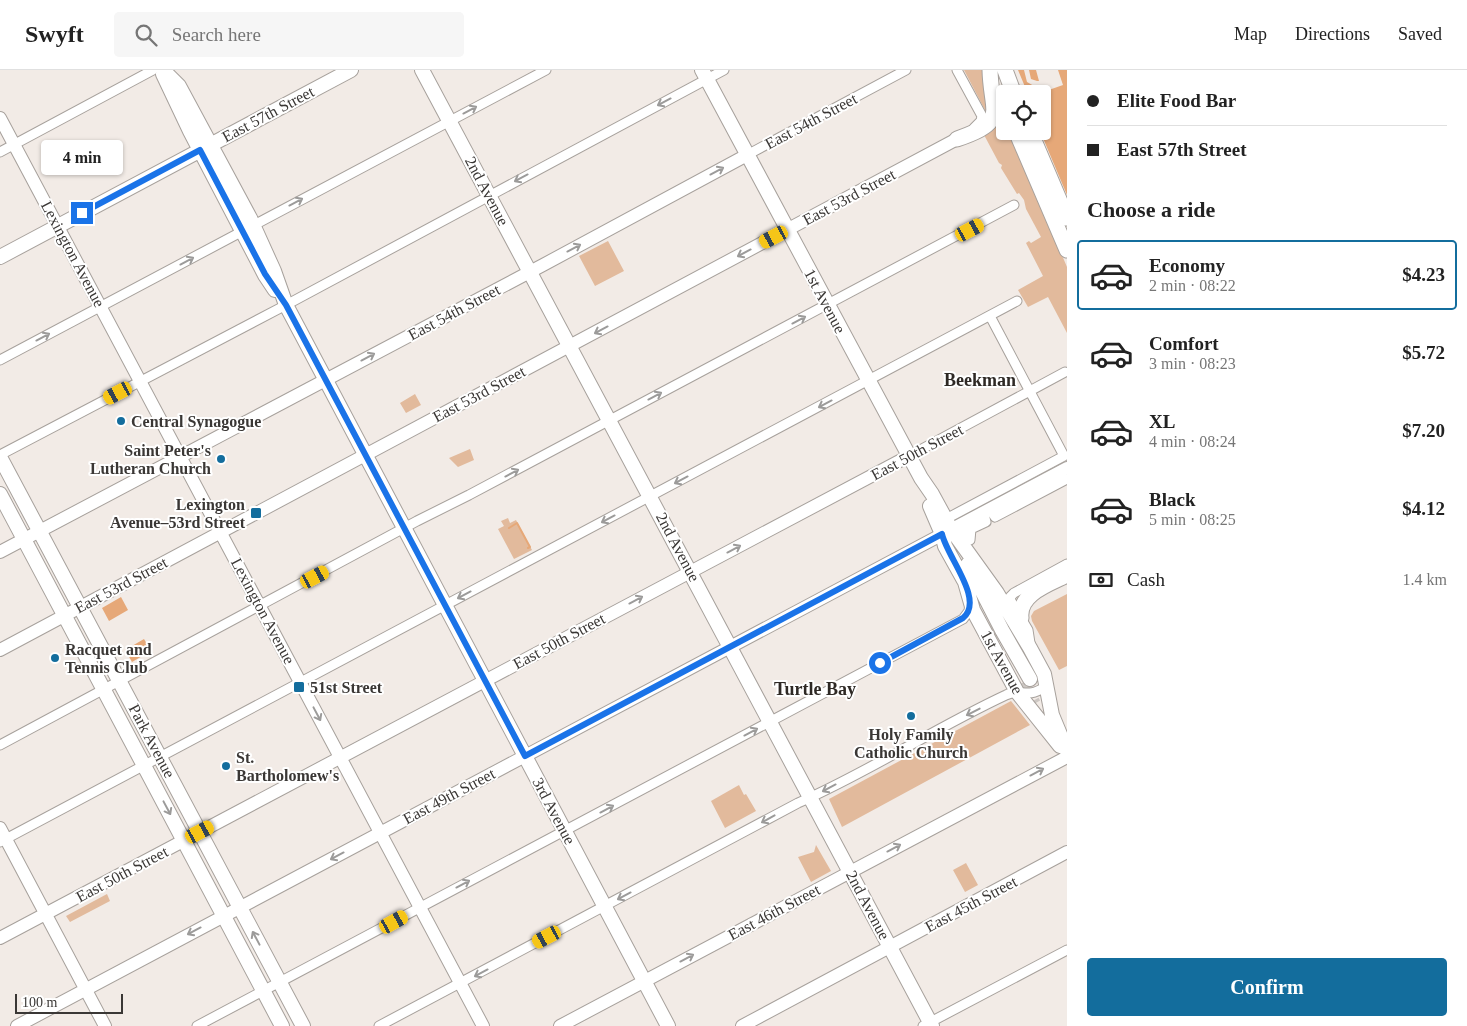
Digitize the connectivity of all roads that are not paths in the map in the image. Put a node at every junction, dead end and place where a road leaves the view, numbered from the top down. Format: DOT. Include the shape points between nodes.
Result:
graph roads {
  1 [pos="153,70"];
  2 [pos="162,70"];
  3 [pos="351,70"];
  4 [pos="422,70"];
  5 [pos="546,70"];
  6 [pos="724,70"];
  7 [pos="906,70"];
  8 [pos="957,70"];
  9 [pos="991,70"];
  10 [pos="1005,70"];
  11 [pos="705,74"];
  12 [pos="997,85"];
  13 [pos="1011,85"];
  14 [pos="190,106"];
  15 [pos="0,118"];
  16 [pos="450,121"];
  17 [pos="190,131"];
  18 [pos="958,139"];
  19 [pos="1020,140"];
  20 [pos="1034,140"];
  21 [pos="14,144"];
  22 [pos="205,147"];
  23 [pos="0,152"];
  24 [pos="747,155"];
  25 [pos="489,195"];
  26 [pos="1014,205"];
  27 [pos="1067,218"];
  28 [pos="58,226"];
  29 [pos="248,228"];
  30 [pos="788,230"];
  31 [pos="1067,250"];
  32 [pos="0,256"];
  33 [pos="531,271"];
  34 [pos="1017,301"];
  35 [pos="286,305"];
  36 [pos="828,306"];
  37 [pos="101,307"];
  38 [pos="990,316"];
  39 [pos="570,346"];
  40 [pos="0,360"];
  41 [pos="1065,372"];
  42 [pos="325,379"];
  43 [pos="140,381"];
  44 [pos="868,382"];
  45 [pos="1030,391"];
  46 [pos="609,421"];
  47 [pos="365,455"];
  48 [pos="0,456"];
  49 [pos="909,456"];
  50 [pos="181,457"];
  51 [pos="1066,462"];
  52 [pos="1067,475"];
  53 [pos="1067,479"];
  54 [pos="0,494"];
  55 [pos="651,496"];
  56 [pos="404,528"];
  57 [pos="950,529"];
  58 [pos="40,531"];
  59 [pos="221,532"];
  60 [pos="24,540"];
  61 [pos="0,552"];
  62 [pos="1067,564"];
  63 [pos="691,571"];
  64 [pos="1067,575"];
  65 [pos="970,601"];
  66 [pos="445,605"];
  67 [pos="260,606"];
  68 [pos="80,607"];
  69 [pos="64,615"];
  70 [pos="1021,618"];
  71 [pos="731,646"];
  72 [pos="1030,648"];
  73 [pos="0,650"];
  74 [pos="485,680"];
  75 [pos="119,681"];
  76 [pos="300,682"];
  77 [pos="1023,684"];
  78 [pos="1046,687"];
  79 [pos="103,689"];
  80 [pos="771,721"];
  81 [pos="0,745"];
  82 [pos="1067,754"];
  83 [pos="160,756"];
  84 [pos="525,756"];
  85 [pos="340,758"];
  86 [pos="144,765"];
  87 [pos="811,797"];
  88 [pos="565,831"];
  89 [pos="200,832"];
  90 [pos="380,833"];
  91 [pos="2,836"];
  92 [pos="184,841"];
  93 [pos="1067,852"];
  94 [pos="850,871"];
  95 [pos="604,906"];
  96 [pos="240,907"];
  97 [pos="420,907"];
  98 [pos="46,914"];
  99 [pos="224,915"];
  100 [pos="0,938"];
  101 [pos="891,947"];
  102 [pos="1067,950"];
  103 [pos="644,981"];
  104 [pos="279,982"];
  105 [pos="461,984"];
  106 [pos="86,989"];
  107 [pos="263,990"];
  108 [pos="929,1025"];
  109 [pos="17,1026"];
  110 [pos="105,1026"];
  111 [pos="197,1026"];
  112 [pos="282,1026"];
  113 [pos="303,1026"];
  114 [pos="379,1026"];
  115 [pos="483,1026"];
  116 [pos="560,1026"];
  117 [pos="668,1026"];
  118 [pos="742,1026"];
  1 -- 21 [label="street"];
  2 -- 14 [label="main road, 3rd Avenue" via="179,86"];
  2 -- 17 [label="main road, 3rd Avenue"];
  3 -- 22 [label="main road, East 57th Street"];
  4 -- 16 [label="main road, 2nd Avenue"];
  16 -- 5 [label="street, one-way"];
  6 -- 11 [label="street"];
  7 -- 24 [label="street, East 54th Street"];
  8 -- 18 [label="street" via="982,118"];
  9 -- 12 [label="highway"];
  9 -- 18 [label="highway" via="995,106 993,119 982,129"];
  10 -- 13 [label="highway"];
  11 -- 24 [label="main road, 1st Avenue"];
  11 -- 25 [label="street, one-way"];
  14 -- 17 [label="main road"];
  14 -- 22 [label="main road, 3rd Avenue"];
  15 -- 21 [label="main road, Lexington Avenue"];
  16 -- 25 [label="main road, 2nd Avenue"];
  29 -- 16 [label="street, one-way"];
  17 -- 22 [label="main road, 3rd Avenue"];
  18 -- 30 [label="main road, East 53rd Street"];
  19 -- 31 [label="highway"];
  20 -- 27 [label="highway"];
  21 -- 23 [label="street"];
  21 -- 28 [label="main road, Lexington Avenue"];
  22 -- 28 [label="main road, East 57th Street"];
  22 -- 29 [label="main road, 3rd Avenue"];
  24 -- 30 [label="main road, 1st Avenue"];
  33 -- 24 [label="main road, East 54th Street, one-way"];
  25 -- 33 [label="main road, 2nd Avenue"];
  25 -- 35 [label="street"];
  26 -- 36 [label="street"];
  28 -- 32 [label="main road, East 57th Street"];
  28 -- 37 [label="main road, Lexington Avenue"];
  29 -- 35 [label="main road, 3rd Avenue" via="265,274"];
  37 -- 29 [label="street, one-way"];
  30 -- 36 [label="main road, 1st Avenue"];
  30 -- 39 [label="main road, East 53rd Street, one-way"];
  33 -- 39 [label="main road, 2nd Avenue"];
  42 -- 33 [label="main road, East 54th Street, one-way"];
  34 -- 38 [label="street"];
  35 -- 42 [label="main road, 3rd Avenue"];
  35 -- 43 [label="street"];
  36 -- 44 [label="main road, 1st Avenue"];
  46 -- 36 [label="street, one-way"];
  40 -- 37 [label="street, one-way"];
  37 -- 43 [label="main road, Lexington Avenue"];
  38 -- 44 [label="street"];
  38 -- 45 [label="street"];
  39 -- 46 [label="main road, 2nd Avenue"];
  39 -- 47 [label="main road, East 53rd Street"];
  41 -- 45 [label="street, East 50th Street"];
  42 -- 47 [label="main road, 3rd Avenue"];
  42 -- 50 [label="main road, East 54th Street"];
  43 -- 48 [label="street"];
  43 -- 50 [label="main road, Lexington Avenue"];
  44 -- 49 [label="main road, 1st Avenue"];
  44 -- 55 [label="street, one-way"];
  45 -- 49 [label="street, East 50th Street"];
  45 -- 51 [label="street"];
  46 -- 55 [label="main road, 2nd Avenue"];
  56 -- 46 [label="street, one-way"];
  47 -- 56 [label="main road, 3rd Avenue"];
  47 -- 59 [label="main road, East 53rd Street"];
  48 -- 58 [label="main road, Park Avenue"];
  49 -- 57 [label="main road, 1st Avenue"];
  63 -- 49 [label="main road, East 50th Street, one-way"];
  50 -- 58 [label="main road, East 54th Street"];
  50 -- 59 [label="main road, Lexington Avenue"];
  51 -- 57 [label="main road, East 49th Street"];
  52 -- 53 [label="street" via="994,514 995,517"];
  54 -- 60 [label="main road, Park Avenue"];
  55 -- 63 [label="main road, 2nd Avenue"];
  55 -- 66 [label="street, one-way"];
  56 -- 66 [label="main road, 3rd Avenue"];
  56 -- 67 [label="street"];
  57 -- 65 [label="main road, 1st Avenue" via="945,546 965,582"];
  57 -- 71 [label="main road, East 49th Street"];
  57 -- 72 [label="main road, 1st Avenue" via="997,593"];
  57 -- 77 [label="main road" via="1002,630"];
  58 -- 60 [label="main road, East 54th Street"];
  58 -- 68 [label="main road, Park Avenue"];
  59 -- 67 [label="main road, Lexington Avenue"];
  59 -- 68 [label="main road, East 53rd Street"];
  60 -- 61 [label="main road, East 54th Street"];
  60 -- 69 [label="main road, Park Avenue"];
  62 -- 70 [label="street" via="1011,595 1011,602"];
  63 -- 71 [label="main road, 2nd Avenue"];
  74 -- 63 [label="main road, East 50th Street, one-way"];
  64 -- 70 [label="highway" via="1024,601"];
  65 -- 77 [label="main road, 1st Avenue"];
  65 -- 80 [label="street" via="963,618"];
  66 -- 74 [label="main road, 3rd Avenue"];
  66 -- 76 [label="street"];
  67 -- 75 [label="street"];
  67 -- 76 [label="main road, Lexington Avenue"];
  68 -- 69 [label="main road, East 53rd Street"];
  68 -- 75 [label="main road, Park Avenue"];
  69 -- 73 [label="main road, East 53rd Street"];
  69 -- 79 [label="main road, Park Avenue"];
  70 -- 72 [label="street" via="1029,634"];
  71 -- 80 [label="main road, 2nd Avenue"];
  71 -- 84 [label="main road, East 49th Street"];
  72 -- 78 [label="main road, 1st Avenue" via="1044,674"];
  74 -- 84 [label="main road, 3rd Avenue"];
  74 -- 85 [label="main road, East 50th Street"];
  75 -- 79 [label="street"];
  75 -- 83 [label="main road, Park Avenue"];
  76 -- 83 [label="street"];
  76 -- 85 [label="main road, Lexington Avenue, one-way"];
  77 -- 78 [label="street" via="1030,693"];
  77 -- 82 [label="main road, 1st Avenue"];
  77 -- 87 [label="street, one-way"];
  78 -- 82 [label="main road, 1st Avenue"];
  79 -- 81 [label="street"];
  79 -- 86 [label="main road, Park Avenue"];
  80 -- 87 [label="main road, 2nd Avenue"];
  88 -- 80 [label="street, one-way"];
  94 -- 82 [label="main road, East 46th Street, one-way"];
  83 -- 86 [label="street"];
  83 -- 89 [label="main road, Park Avenue"];
  84 -- 88 [label="main road, 3rd Avenue"];
  84 -- 90 [label="main road, East 49th Street"];
  85 -- 89 [label="main road, East 50th Street"];
  85 -- 90 [label="main road, Lexington Avenue"];
  86 -- 91 [label="street"];
  86 -- 92 [label="main road, Park Avenue, one-way"];
  87 -- 94 [label="main road, 2nd Avenue"];
  87 -- 95 [label="street, one-way"];
  88 -- 95 [label="main road, 3rd Avenue"];
  97 -- 88 [label="street, one-way"];
  89 -- 92 [label="main road, East 50th Street"];
  89 -- 96 [label="main road, Park Avenue"];
  90 -- 96 [label="main road, East 49th Street, one-way"];
  90 -- 97 [label="main road, Lexington Avenue"];
  91 -- 98 [label="main road"];
  92 -- 98 [label="main road, East 50th Street"];
  92 -- 99 [label="main road, Park Avenue"];
  93 -- 101 [label="main road, East 45th Street"];
  94 -- 101 [label="main road, 2nd Avenue"];
  103 -- 94 [label="main road, East 46th Street, one-way"];
  95 -- 103 [label="main road, 3rd Avenue"];
  95 -- 105 [label="street, one-way"];
  96 -- 99 [label="main road, East 49th Street"];
  104 -- 96 [label="main road, Park Avenue, one-way"];
  97 -- 104 [label="street"];
  97 -- 105 [label="main road, Lexington Avenue"];
  98 -- 100 [label="main road, East 50th Street"];
  98 -- 106 [label="main road"];
  99 -- 106 [label="main road, East 49th Street, one-way"];
  99 -- 107 [label="main road, Park Avenue"];
  101 -- 108 [label="main road, 2nd Avenue"];
  101 -- 118 [label="main road, East 45th Street"];
  102 -- 108 [label="street"];
  103 -- 116 [label="main road, East 46th Street"];
  103 -- 117 [label="main road, 3rd Avenue"];
  104 -- 107 [label="street"];
  104 -- 113 [label="main road, Park Avenue"];
  105 -- 114 [label="street"];
  105 -- 115 [label="main road, Lexington Avenue"];
  106 -- 109 [label="main road, East 49th Street"];
  106 -- 110 [label="main road"];
  107 -- 111 [label="street"];
  107 -- 112 [label="main road, Park Avenue"];
}
